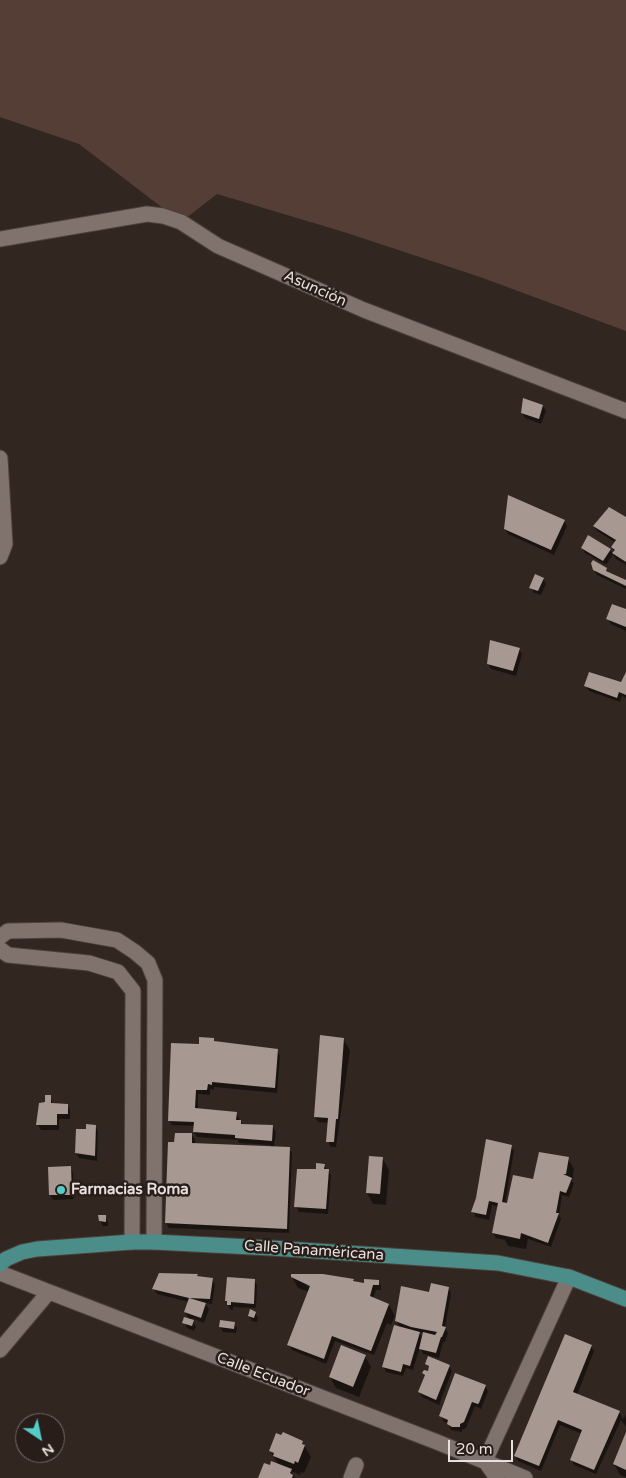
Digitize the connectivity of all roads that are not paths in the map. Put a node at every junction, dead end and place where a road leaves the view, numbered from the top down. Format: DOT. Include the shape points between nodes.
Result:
graph roads {
  1 [pos="0,239"];
  2 [pos="626,411"];
  3 [pos="0,458"];
  4 [pos="0,557"];
  5 [pos="0,937"];
  6 [pos="0,948"];
  7 [pos="156,980"];
  8 [pos="133,991"];
  9 [pos="132,1242"];
  10 [pos="154,1242"];
  11 [pos="2,1260"];
  12 [pos="0,1273"];
  13 [pos="569,1277"];
  14 [pos="48,1293"];
  15 [pos="626,1300"];
  16 [pos="0,1350"];
  17 [pos="485,1461"];
  18 [pos="497,1478"];
  19 [pos="525,1478"];
  1 -- 2 [label="street, Asunción" via="147,214 163,216 181,222 218,246 364,310"];
  3 -- 4 [label="street" via="5,544"];
  5 -- 7 [label="street" via="8,931 61,930 117,940 148,963"];
  6 -- 8 [label="street" via="8,955 89,963 118,972"];
  7 -- 8 [label="street"];
  7 -- 10 [label="street"];
  8 -- 9 [label="street"];
  9 -- 10 [label="main road, Calle Panaméricana"];
  9 -- 11 [label="main road, Calle Panaméricana" via="37,1249"];
  10 -- 13 [label="main road, Calle Panaméricana" via="498,1263"];
  12 -- 14 [label="street, Calle Ecuador"];
  13 -- 15 [label="main road, Calle Panaméricana"];
  13 -- 17 [label="street"];
  14 -- 16 [label="street"];
  14 -- 17 [label="street, Calle Ecuador"];
  17 -- 18 [label="street"];
  17 -- 19 [label="street, Calle Ecuador"];
}
